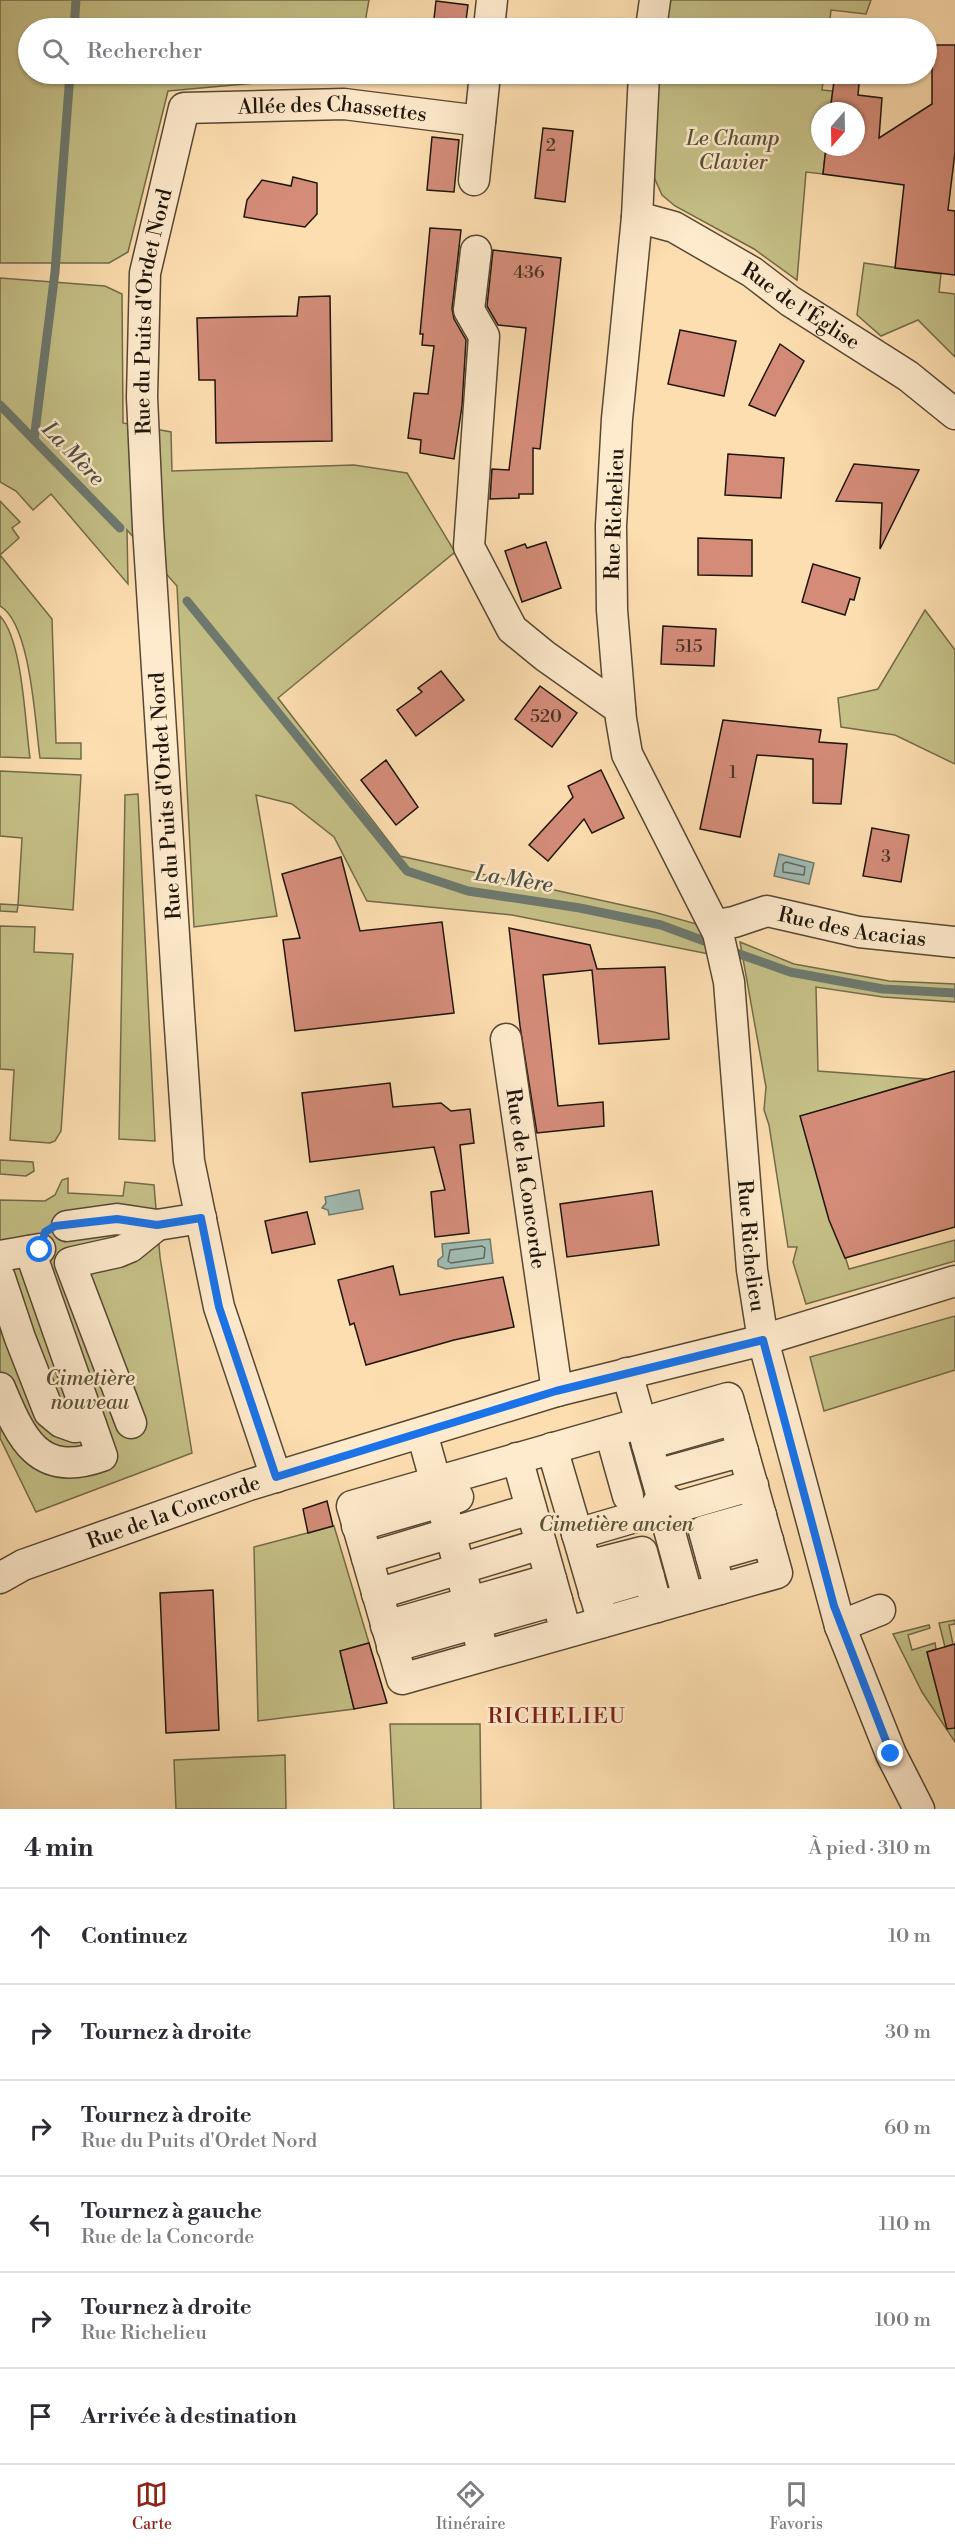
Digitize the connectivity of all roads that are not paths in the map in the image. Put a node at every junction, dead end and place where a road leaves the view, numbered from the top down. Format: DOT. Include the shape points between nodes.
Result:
graph roads {
  1 [pos="492,0"];
  2 [pos="656,0"];
  3 [pos="490,18"];
  4 [pos="653,18"];
  5 [pos="484,84"];
  6 [pos="644,84"];
  7 [pos="184,108"];
  8 [pos="480,121"];
  9 [pos="474,180"];
  10 [pos="637,217"];
  11 [pos="476,251"];
  12 [pos="955,414"];
  13 [pos="620,709"];
  14 [pos="717,929"];
  15 [pos="955,942"];
  16 [pos="506,1039"];
  17 [pos="201,1218"];
  18 [pos="157,1225"];
  19 [pos="67,1226"];
  20 [pos="35,1250"];
  21 [pos="0,1256"];
  22 [pos="71,1262"];
  23 [pos="0,1278"];
  24 [pos="955,1281"];
  25 [pos="763,1340"];
  26 [pos="627,1373"];
  27 [pos="0,1388"];
  28 [pos="556,1391"];
  29 [pos="130,1422"];
  30 [pos="91,1425"];
  31 [pos="422,1432"];
  32 [pos="610,1432"];
  33 [pos="644,1433"];
  34 [pos="552,1448"];
  35 [pos="743,1451"];
  36 [pos="519,1468"];
  37 [pos="276,1477"];
  38 [pos="753,1485"];
  39 [pos="438,1492"];
  40 [pos="657,1501"];
  41 [pos="531,1509"];
  42 [pos="764,1528"];
  43 [pos="449,1533"];
  44 [pos="577,1534"];
  45 [pos="541,1544"];
  46 [pos="366,1558"];
  47 [pos="460,1569"];
  48 [pos="0,1578"];
  49 [pos="590,1579"];
  50 [pos="720,1589"];
  51 [pos="554,1590"];
  52 [pos="377,1594"];
  53 [pos="688,1598"];
  54 [pos="657,1607"];
  55 [pos="880,1610"];
  56 [pos="472,1613"];
  57 [pos="603,1622"];
  58 [pos="840,1626"];
  59 [pos="567,1632"];
  60 [pos="389,1637"];
  61 [pos="484,1655"];
  62 [pos="919,1809"];
  1 -- 3 [label="street"];
  2 -- 4 [label="street"];
  5 -- 8 [label="street"];
  6 -- 10 [label="street, Rue Richelieu"];
  7 -- 8 [label="street, Allée des Chassettes" via="344,104"];
  7 -- 17 [label="street, Rue du Puits d'Ordet Nord" via="146,273 142,397 189,1161"];
  8 -- 9 [label="street"];
  10 -- 12 [label="street, Rue de l'Église" via="674,227 752,272 790,301 908,376"];
  10 -- 13 [label="street, Rue Richelieu" via="611,526 612,610"];
  11 -- 13 [label="street" via="469,310 484,336 469,547 512,629"];
  13 -- 14 [label="street, Rue Richelieu" via="627,754"];
  14 -- 15 [label="street, Rue des Acacias" via="768,911 859,932"];
  14 -- 25 [label="street, Rue Richelieu" via="729,982 750,1246"];
  16 -- 28 [label="street, Rue de la Concorde"];
  17 -- 18 [label="street"];
  17 -- 37 [label="street, Rue du Puits d'Ordet Nord" via="219,1307"];
  18 -- 19 [label="street" via="117,1219"];
  18 -- 22 [label="street" via="130,1247"];
  19 -- 20 [label="street" via="49,1228"];
  19 -- 22 [label="street" via="77,1233 81,1245"];
  20 -- 21 [label="street"];
  20 -- 22 [label="street" via="52,1264"];
  20 -- 30 [label="street"];
  22 -- 29 [label="street"];
  23 -- 30 [label="street" via="49,1412 75,1427"];
  24 -- 25 [label="street, Rue de la Concorde"];
  25 -- 26 [label="street, Rue de la Concorde"];
  25 -- 58 [label="street, Rue Richelieu"];
  26 -- 28 [label="street, Rue de la Concorde"];
  26 -- 33 [label="street"];
  27 -- 30 [label="street" via="17,1428 42,1455 70,1463 102,1456"];
  28 -- 31 [label="street, Rue de la Concorde"];
  31 -- 37 [label="street, Rue de la Concorde"];
  31 -- 39 [label="street"];
  32 -- 33 [label="street"];
  32 -- 34 [label="street"];
  32 -- 40 [label="street"];
  33 -- 35 [label="street" via="734,1419"];
  33 -- 40 [label="street"];
  34 -- 36 [label="street"];
  34 -- 44 [label="street"];
  35 -- 38 [label="street"];
  35 -- 40 [label="street"];
  36 -- 39 [label="street"];
  36 -- 41 [label="street"];
  37 -- 48 [label="street, Rue de la Concorde" via="23,1565"];
  38 -- 40 [label="street"];
  38 -- 42 [label="street"];
  39 -- 43 [label="street"];
  39 -- 46 [label="street" via="357,1526"];
  40 -- 44 [label="street"];
  40 -- 53 [label="street"];
  41 -- 43 [label="street"];
  41 -- 45 [label="street"];
  42 -- 50 [label="street" via="711,1556"];
  42 -- 50 [label="street" via="777,1573"];
  43 -- 46 [label="street"];
  43 -- 47 [label="street"];
  44 -- 49 [label="street"];
  45 -- 47 [label="street"];
  45 -- 51 [label="street"];
  46 -- 52 [label="street"];
  47 -- 52 [label="street"];
  47 -- 56 [label="street"];
  49 -- 54 [label="street" via="649,1577"];
  49 -- 57 [label="street"];
  50 -- 53 [label="street"];
  51 -- 56 [label="street"];
  51 -- 59 [label="street"];
  52 -- 60 [label="street"];
  53 -- 54 [label="street"];
  54 -- 57 [label="street"];
  55 -- 58 [label="street"];
  56 -- 60 [label="street"];
  56 -- 61 [label="street"];
  57 -- 59 [label="street"];
  58 -- 62 [label="street, Rue Richelieu" via="891,1754"];
  59 -- 61 [label="street"];
  60 -- 61 [label="street" via="402,1679"];
}
